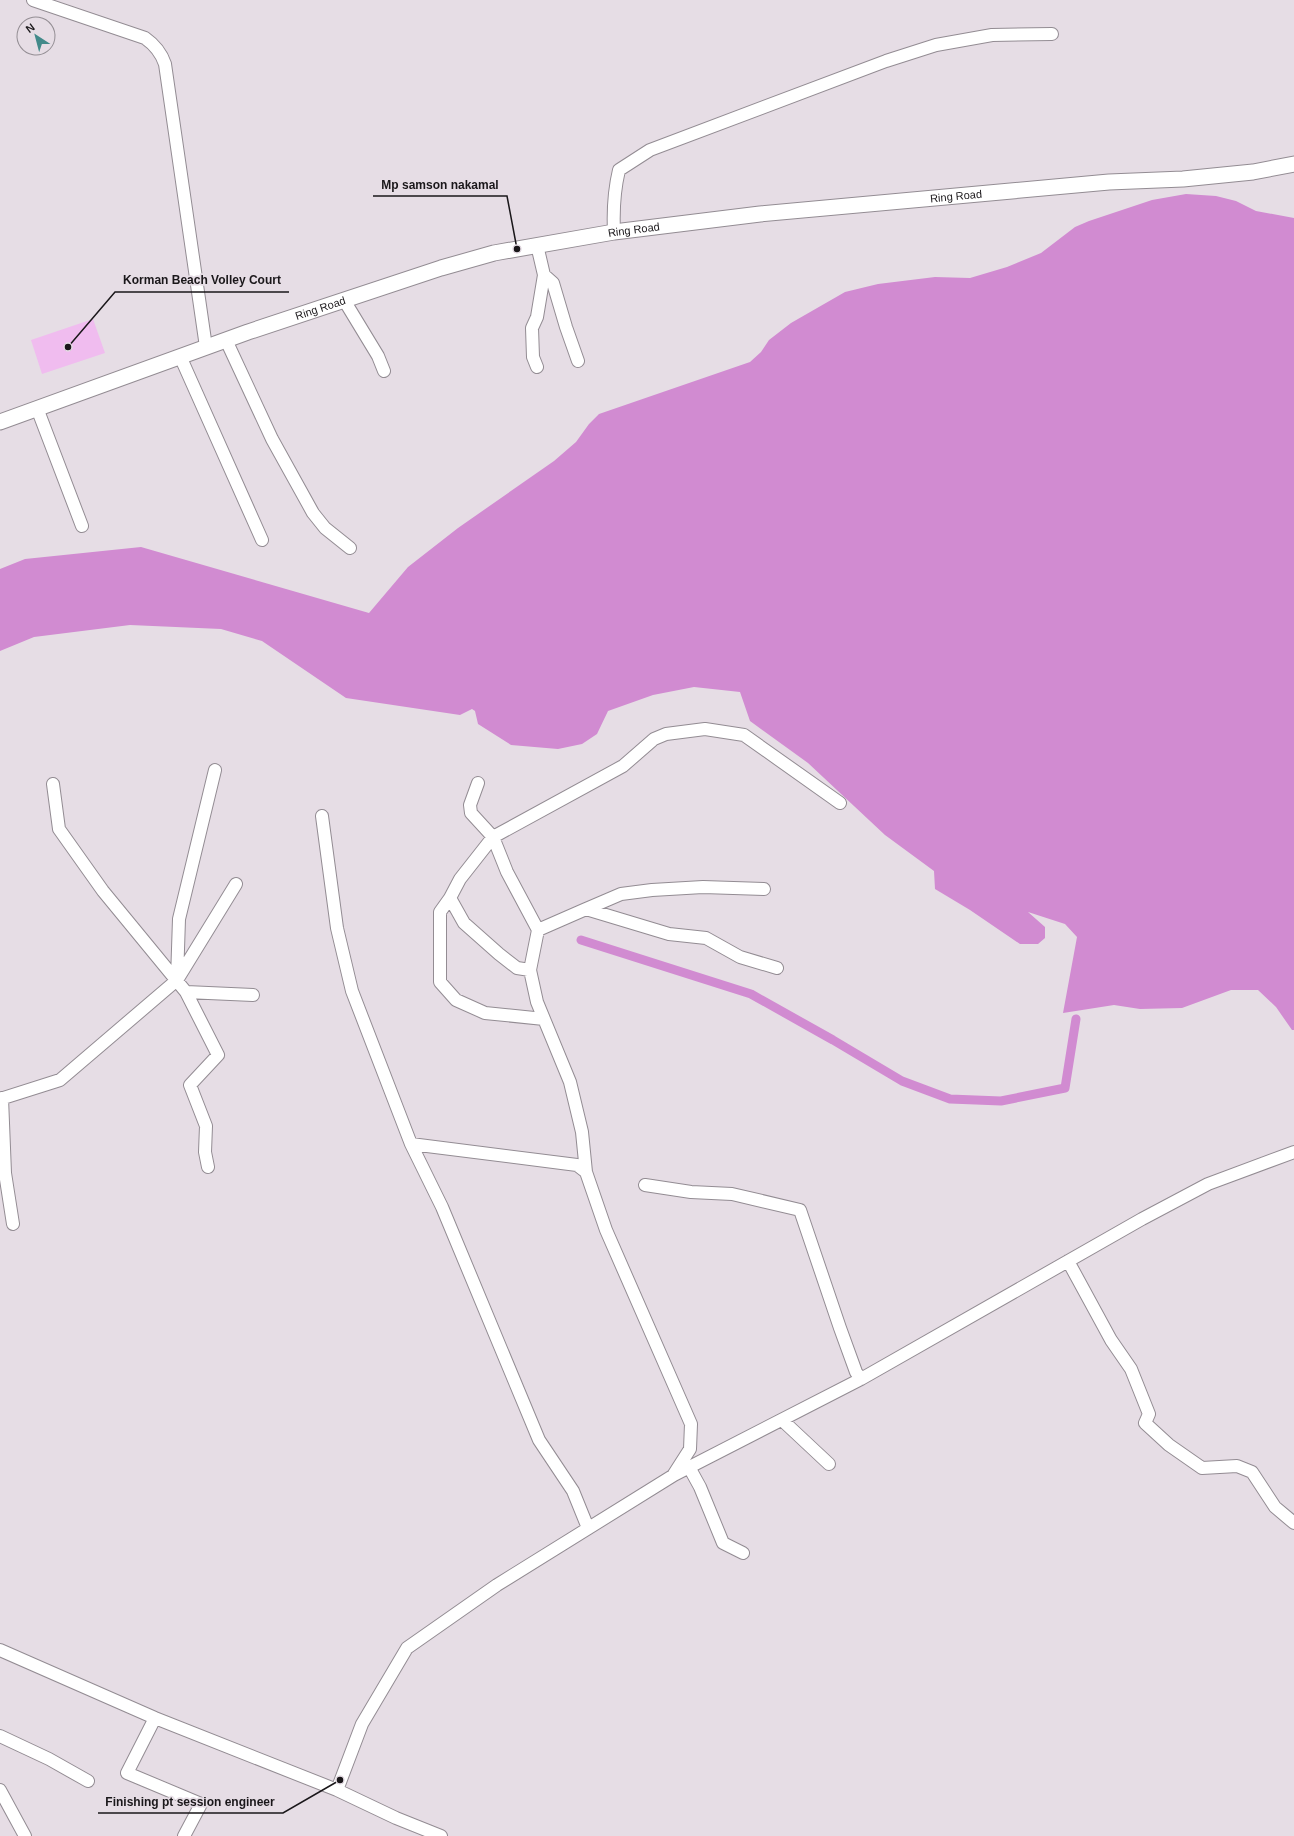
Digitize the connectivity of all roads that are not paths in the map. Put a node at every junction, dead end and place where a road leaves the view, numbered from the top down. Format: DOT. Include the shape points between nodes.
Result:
graph roads {
  1 [pos="33,0"];
  2 [pos="1052,34"];
  3 [pos="1294,164"];
  4 [pos="614,232"];
  5 [pos="537,245"];
  6 [pos="544,275"];
  7 [pos="344,300"];
  8 [pos="226,340"];
  9 [pos="206,347"];
  10 [pos="180,356"];
  11 [pos="578,361"];
  12 [pos="537,367"];
  13 [pos="384,372"];
  14 [pos="37,408"];
  15 [pos="0,422"];
  16 [pos="82,526"];
  17 [pos="262,540"];
  18 [pos="350,548"];
  19 [pos="215,770"];
  20 [pos="478,783"];
  21 [pos="53,784"];
  22 [pos="840,803"];
  23 [pos="322,816"];
  24 [pos="492,837"];
  25 [pos="236,884"];
  26 [pos="764,889"];
  27 [pos="450,898"];
  28 [pos="586,909"];
  29 [pos="538,930"];
  30 [pos="776,968"];
  31 [pos="530,970"];
  32 [pos="177,980"];
  33 [pos="186,992"];
  34 [pos="253,995"];
  35 [pos="544,1019"];
  36 [pos="1,1099"];
  37 [pos="411,1144"];
  38 [pos="1294,1152"];
  39 [pos="208,1167"];
  40 [pos="586,1172"];
  41 [pos="645,1185"];
  42 [pos="13,1224"];
  43 [pos="1068,1261"];
  44 [pos="861,1379"];
  45 [pos="782,1420"];
  46 [pos="829,1464"];
  47 [pos="689,1467"];
  48 [pos="674,1475"];
  49 [pos="1294,1523"];
  50 [pos="588,1528"];
  51 [pos="743,1553"];
  52 [pos="0,1650"];
  53 [pos="154,1718"];
  54 [pos="0,1736"];
  55 [pos="88,1781"];
  56 [pos="0,1790"];
  57 [pos="337,1790"];
  58 [pos="25,1836"];
  59 [pos="184,1836"];
  60 [pos="441,1836"];
  1 -- 9 [label="street" via="145,38 154,44 161,54 165,64"];
  2 -- 4 [label="street" via="992,35 936,45 886,61 650,150 619,170 613,208"];
  3 -- 4 [label="main road, Ring Road" via="1238,174 1002,191 760,214"];
  4 -- 5 [label="main road, Ring Road"];
  5 -- 6 [label="street"];
  5 -- 7 [label="main road, Ring Road" via="451,265"];
  6 -- 11 [label="street" via="553,283"];
  6 -- 12 [label="street" via="537,317 532,328 533,357"];
  7 -- 8 [label="main road, Ring Road"];
  7 -- 13 [label="street" via="378,356"];
  8 -- 9 [label="main road, Ring Road"];
  8 -- 18 [label="street" via="272,439 313,513 325,528"];
  9 -- 10 [label="main road, Ring Road"];
  10 -- 14 [label="main road, Ring Road"];
  10 -- 17 [label="street"];
  14 -- 15 [label="main road, Ring Road"];
  14 -- 16 [label="street"];
  19 -- 32 [label="street" via="180,919"];
  20 -- 24 [label="street" via="470,805 471,813"];
  21 -- 32 [label="street" via="59,829 103,891"];
  22 -- 24 [label="street" via="744,735 705,729 666,734 654,739 623,766"];
  23 -- 37 [label="street" via="337,928 352,991"];
  24 -- 27 [label="street" via="460,879"];
  24 -- 29 [label="street" via="507,872"];
  25 -- 32 [label="street"];
  26 -- 28 [label="street" via="703,887 652,890 621,894"];
  27 -- 31 [label="street" via="464,923 517,968"];
  27 -- 35 [label="street" via="440,912 440,982 456,1000 486,1013"];
  28 -- 29 [label="street"];
  28 -- 30 [label="street" via="669,934 706,938 740,957"];
  29 -- 31 [label="street"];
  31 -- 35 [label="street" via="537,1002"];
  32 -- 33 [label="street"];
  32 -- 36 [label="street" via="60,1080"];
  33 -- 34 [label="street"];
  33 -- 39 [label="street" via="218,1055 190,1085 206,1126 205,1152"];
  35 -- 40 [label="street" via="570,1082 582,1132"];
  36 -- 42 [label="street" via="5,1173"];
  37 -- 40 [label="street" via="577,1165"];
  37 -- 50 [label="street" via="442,1207 539,1440 573,1491"];
  38 -- 43 [label="street" via="1208,1184"];
  40 -- 48 [label="street" via="606,1230 691,1424 690,1450"];
  41 -- 44 [label="street" via="691,1192 732,1194 800,1210 840,1328"];
  43 -- 44 [label="street"];
  43 -- 49 [label="street" via="1111,1340 1131,1369 1149,1414 1145,1424 1202,1468 1237,1466 1252,1472 1275,1507"];
  44 -- 45 [label="street"];
  45 -- 46 [label="street"];
  45 -- 47 [label="street"];
  47 -- 48 [label="street"];
  47 -- 51 [label="street" via="723,1543"];
  48 -- 50 [label="street"];
  50 -- 57 [label="street" via="497,1585 407,1648 362,1724"];
  52 -- 53 [label="street"];
  53 -- 57 [label="street"];
  53 -- 59 [label="street" via="127,1773 201,1804"];
  54 -- 55 [label="street"];
  56 -- 58 [label="street"];
  57 -- 60 [label="street"];
}
